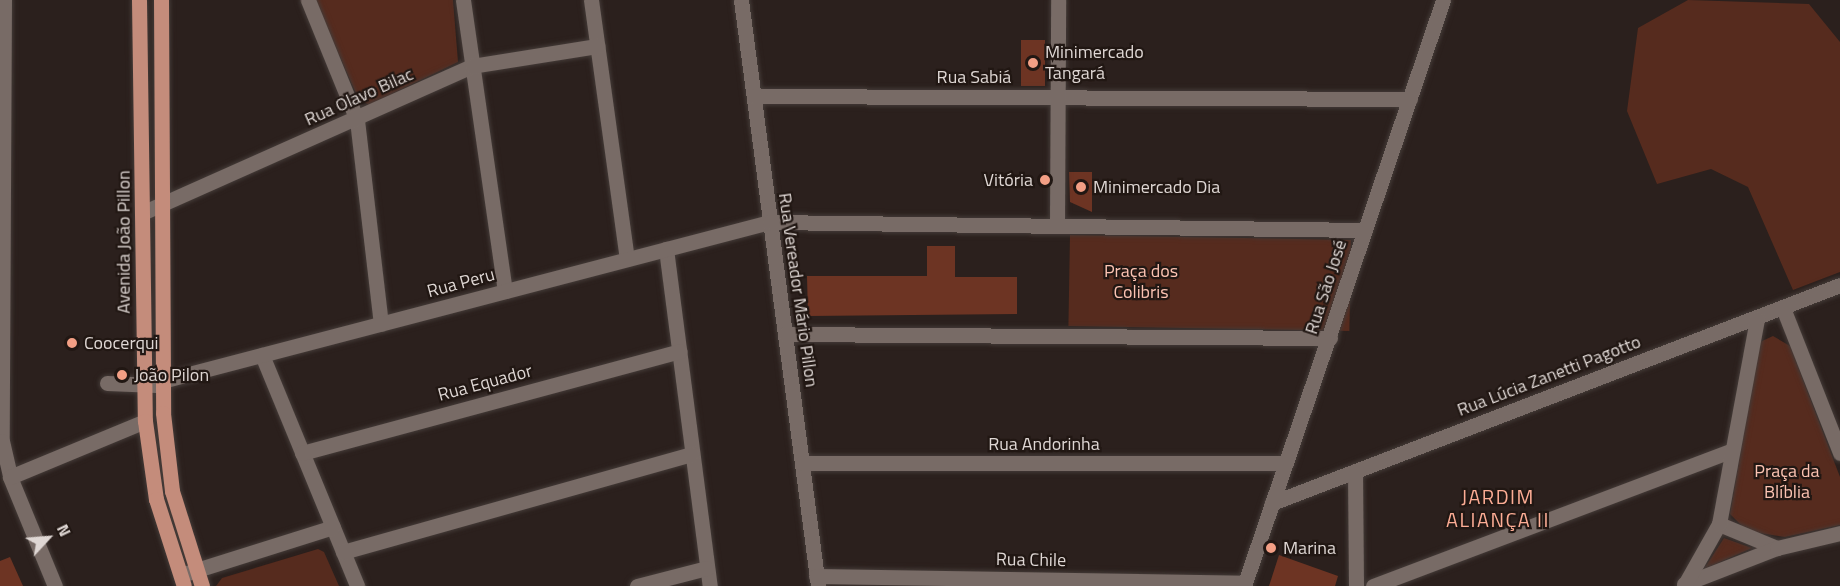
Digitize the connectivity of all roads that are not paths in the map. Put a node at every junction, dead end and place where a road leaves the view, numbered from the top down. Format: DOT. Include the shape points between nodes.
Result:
graph roads {
  1 [pos="4,0"];
  2 [pos="139,0"];
  3 [pos="161,0"];
  4 [pos="308,0"];
  5 [pos="463,0"];
  6 [pos="591,0"];
  7 [pos="741,0"];
  8 [pos="1058,0"];
  9 [pos="1443,0"];
  10 [pos="597,46"];
  11 [pos="472,66"];
  12 [pos="753,96"];
  13 [pos="1058,97"];
  14 [pos="1410,99"];
  15 [pos="357,120"];
  16 [pos="164,202"];
  17 [pos="144,212"];
  18 [pos="3,216"];
  19 [pos="770,222"];
  20 [pos="1057,225"];
  21 [pos="1365,230"];
  22 [pos="666,249"];
  23 [pos="627,259"];
  24 [pos="1840,285"];
  25 [pos="505,291"];
  26 [pos="1783,308"];
  27 [pos="1757,318"];
  28 [pos="381,324"];
  29 [pos="784,334"];
  30 [pos="1330,338"];
  31 [pos="678,351"];
  32 [pos="262,355"];
  33 [pos="106,383"];
  34 [pos="143,386"];
  35 [pos="162,386"];
  36 [pos="145,421"];
  37 [pos="1839,446"];
  38 [pos="1732,450"];
  39 [pos="302,453"];
  40 [pos="692,454"];
  41 [pos="802,463"];
  42 [pos="1286,463"];
  43 [pos="1355,471"];
  44 [pos="10,477"];
  45 [pos="1272,503"];
  46 [pos="1719,524"];
  47 [pos="333,527"];
  48 [pos="1840,533"];
  49 [pos="1776,548"];
  50 [pos="343,552"];
  51 [pos="707,568"];
  52 [pos="196,570"];
  53 [pos="182,580"];
  54 [pos="817,581"];
  55 [pos="1244,584"];
  56 [pos="1683,585"];
  57 [pos="55,586"];
  58 [pos="202,586"];
  59 [pos="357,586"];
  60 [pos="637,586"];
  61 [pos="710,586"];
  62 [pos="1356,586"];
  63 [pos="1373,586"];
  1 -- 18 [label="street"];
  2 -- 17 [label="main road, Avenida João Pillon"];
  3 -- 16 [label="main road"];
  4 -- 15 [label="street"];
  5 -- 11 [label="street"];
  6 -- 10 [label="street"];
  7 -- 12 [label="street, Rua Vereador Mário Pillon"];
  8 -- 13 [label="street"];
  9 -- 14 [label="street, Rua São José"];
  10 -- 11 [label="street, Rua Olavo Bilac"];
  10 -- 23 [label="street"];
  11 -- 15 [label="street, Rua Olavo Bilac"];
  11 -- 25 [label="street"];
  12 -- 13 [label="street, Rua Sabiá"];
  12 -- 19 [label="street, Rua Vereador Mário Pillon"];
  13 -- 14 [label="street, Rua Sabiá"];
  13 -- 20 [label="street"];
  14 -- 21 [label="street, Rua São José"];
  15 -- 16 [label="street, Rua Olavo Bilac"];
  15 -- 28 [label="street"];
  16 -- 17 [label="street, Rua Olavo Bilac"];
  16 -- 35 [label="main road"];
  17 -- 34 [label="main road, Avenida João Pillon"];
  18 -- 44 [label="street" via="2,441"];
  19 -- 20 [label="street"];
  19 -- 22 [label="street, Rua Peru"];
  19 -- 29 [label="street, Rua Vereador Mário Pillon"];
  20 -- 21 [label="street"];
  21 -- 30 [label="street, Rua São José"];
  22 -- 23 [label="street, Rua Peru"];
  22 -- 31 [label="street"];
  23 -- 25 [label="street, Rua Peru"];
  24 -- 26 [label="street, Rua Lúcia Zanetti Pagotto"];
  25 -- 28 [label="street, Rua Peru"];
  26 -- 27 [label="street, Rua Lúcia Zanetti Pagotto"];
  26 -- 37 [label="street"];
  27 -- 38 [label="street"];
  27 -- 43 [label="street, Rua Lúcia Zanetti Pagotto"];
  28 -- 32 [label="street, Rua Peru"];
  29 -- 30 [label="street"];
  29 -- 41 [label="street, Rua Vereador Mário Pillon"];
  30 -- 42 [label="street, Rua São José"];
  31 -- 39 [label="street, Rua Equador"];
  31 -- 40 [label="street"];
  32 -- 35 [label="street, Rua Peru"];
  32 -- 39 [label="street"];
  33 -- 34 [label="street"];
  34 -- 35 [label="street"];
  34 -- 36 [label="main road, Avenida João Pillon"];
  35 -- 52 [label="main road" via="172,491"];
  36 -- 44 [label="street"];
  36 -- 53 [label="main road, Avenida João Pillon" via="156,499"];
  38 -- 46 [label="street"];
  38 -- 63 [label="street"];
  39 -- 47 [label="street"];
  40 -- 50 [label="street"];
  40 -- 51 [label="street"];
  41 -- 42 [label="street, Rua Andorinha"];
  41 -- 54 [label="street, Rua Vereador Mário Pillon"];
  42 -- 45 [label="street, Rua São José"];
  43 -- 45 [label="street, Rua Lúcia Zanetti Pagotto"];
  43 -- 62 [label="street"];
  44 -- 57 [label="street"];
  45 -- 55 [label="street, Rua São José"];
  46 -- 49 [label="street"];
  46 -- 56 [label="street"];
  47 -- 50 [label="street"];
  47 -- 52 [label="street"];
  48 -- 49 [label="street"];
  49 -- 56 [label="street"];
  50 -- 59 [label="street"];
  51 -- 60 [label="street"];
  51 -- 61 [label="street"];
  52 -- 53 [label="street"];
  52 -- 58 [label="main road"];
  54 -- 55 [label="street, Rua Chile"];
}
